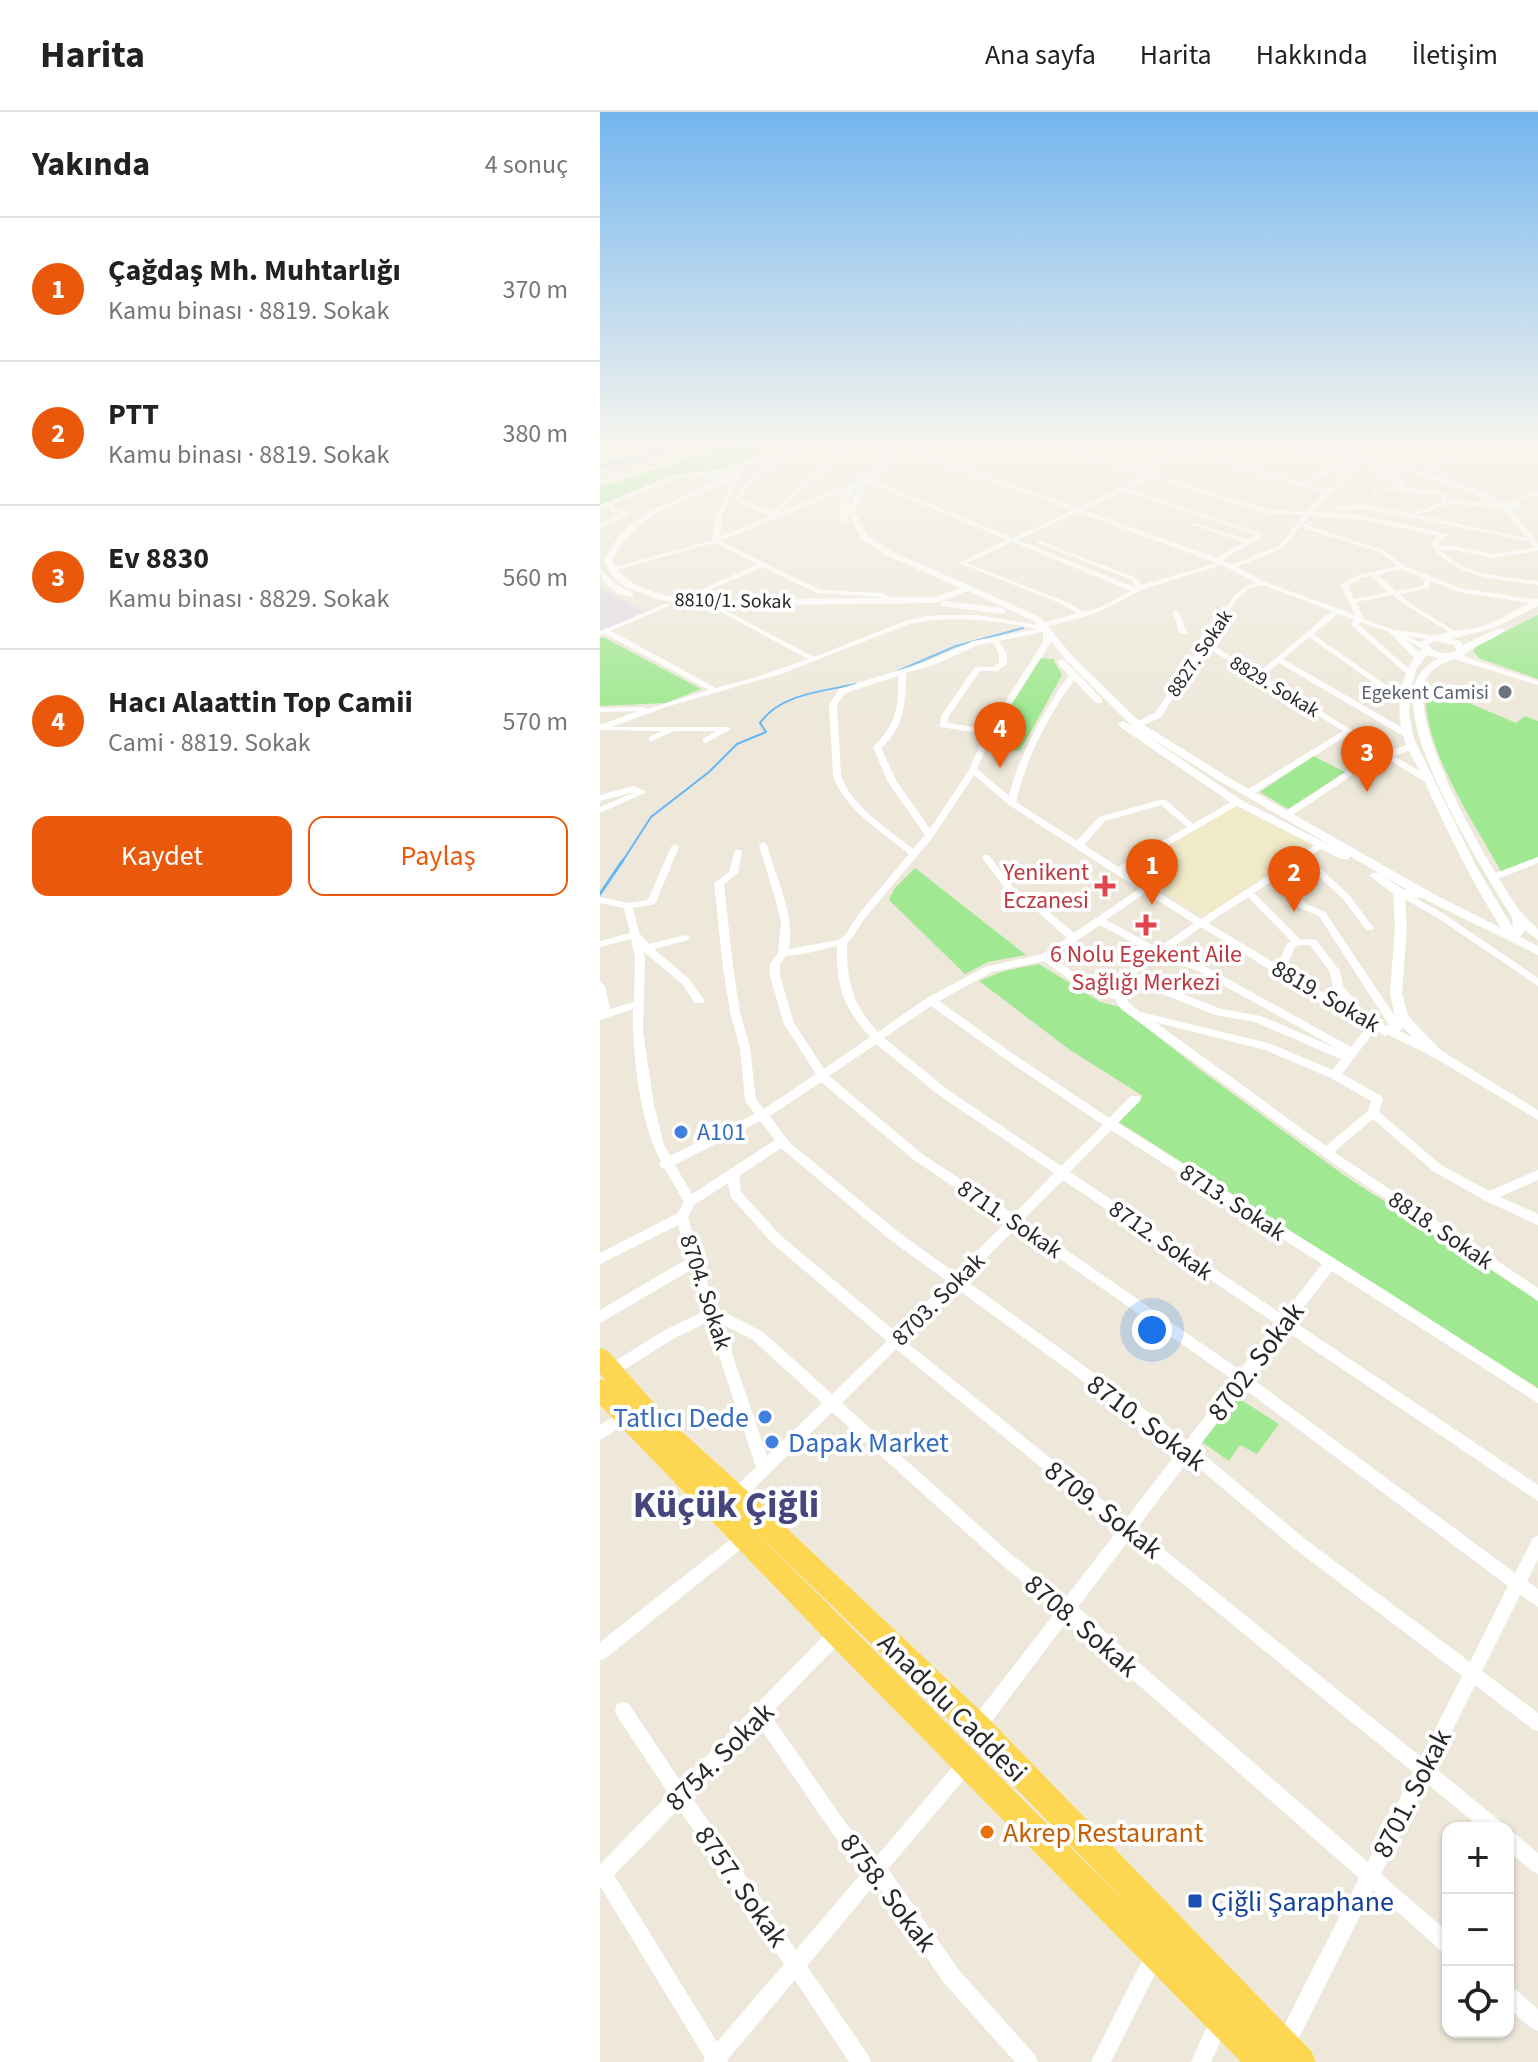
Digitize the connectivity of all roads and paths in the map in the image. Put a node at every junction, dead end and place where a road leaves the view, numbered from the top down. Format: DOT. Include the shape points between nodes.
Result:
graph roads {
  1 [pos="613,536"];
  2 [pos="621,536"];
  3 [pos="716,536"];
  4 [pos="728,536"];
  5 [pos="855,536"];
  6 [pos="864,536"];
  7 [pos="1007,536"];
  8 [pos="1023,536"];
  9 [pos="1148,536"];
  10 [pos="1230,536"];
  11 [pos="1259,536"];
  12 [pos="1290,536"];
  13 [pos="1333,536"];
  14 [pos="1444,536"];
  15 [pos="1535,538"];
  16 [pos="1014,539"];
  17 [pos="715,541"];
  18 [pos="1248,542"];
  19 [pos="1436,548"];
  20 [pos="1538,549"];
  21 [pos="600,553"];
  22 [pos="1220,562"];
  23 [pos="762,565"];
  24 [pos="1232,567"];
  25 [pos="1402,567"];
  26 [pos="612,569"];
  27 [pos="600,571"];
  28 [pos="1374,575"];
  29 [pos="1428,579"];
  30 [pos="1263,583"];
  31 [pos="1538,583"];
  32 [pos="1138,589"];
  33 [pos="968,591"];
  34 [pos="1396,595"];
  35 [pos="891,601"];
  36 [pos="1352,601"];
  37 [pos="691,602"];
  38 [pos="1538,602"];
  39 [pos="944,604"];
  40 [pos="667,605"];
  41 [pos="717,608"];
  42 [pos="1337,611"];
  43 [pos="1538,611"];
  44 [pos="1008,612"];
  45 [pos="1176,612"];
  46 [pos="1085,615"];
  47 [pos="1361,620"];
  48 [pos="1041,628"];
  49 [pos="603,632"];
  50 [pos="1393,632"];
  51 [pos="1183,633"];
  52 [pos="1454,633"];
  53 [pos="1309,634"];
  54 [pos="1437,638"];
  55 [pos="995,639"];
  56 [pos="1047,642"];
  57 [pos="1204,643"];
  58 [pos="1422,651"];
  59 [pos="1457,653"];
  60 [pos="813,659"];
  61 [pos="1279,660"];
  62 [pos="902,672"];
  63 [pos="1408,673"];
  64 [pos="1073,676"];
  65 [pos="1258,676"];
  66 [pos="1538,683"];
  67 [pos="713,689"];
  68 [pos="1445,691"];
  69 [pos="1461,691"];
  70 [pos="1404,702"];
  71 [pos="656,709"];
  72 [pos="600,710"];
  73 [pos="1137,725"];
  74 [pos="677,727"];
  75 [pos="704,727"];
  76 [pos="600,728"];
  77 [pos="1349,731"];
  78 [pos="990,732"];
  79 [pos="686,735"];
  80 [pos="652,739"];
  81 [pos="706,741"];
  82 [pos="1410,741"];
  83 [pos="1389,755"];
  84 [pos="973,770"];
  85 [pos="1428,780"];
  86 [pos="1250,792"];
  87 [pos="600,798"];
  88 [pos="1237,802"];
  89 [pos="1012,803"];
  90 [pos="600,810"];
  91 [pos="1288,814"];
  92 [pos="1193,828"];
  93 [pos="930,835"];
  94 [pos="763,845"];
  95 [pos="1079,845"];
  96 [pos="1321,845"];
  97 [pos="675,847"];
  98 [pos="738,852"];
  99 [pos="914,854"];
  100 [pos="986,857"];
  101 [pos="1304,858"];
  102 [pos="1538,860"];
  103 [pos="1120,870"];
  104 [pos="1275,876"];
  105 [pos="1494,877"];
  106 [pos="1145,889"];
  107 [pos="1399,892"];
  108 [pos="1249,893"];
  109 [pos="1433,899"];
  110 [pos="604,902"];
  111 [pos="628,906"];
  112 [pos="1498,915"];
  113 [pos="1518,917"];
  114 [pos="1471,918"];
  115 [pos="1099,920"];
  116 [pos="1201,923"];
  117 [pos="1369,928"];
  118 [pos="636,935"];
  119 [pos="1511,935"];
  120 [pos="1538,936"];
  121 [pos="685,938"];
  122 [pos="1073,938"];
  123 [pos="842,942"];
  124 [pos="1298,942"];
  125 [pos="600,944"];
  126 [pos="1538,945"];
  127 [pos="646,948"];
  128 [pos="1538,951"];
  129 [pos="783,953"];
  130 [pos="1159,953"];
  131 [pos="1046,957"];
  132 [pos="1280,971"];
  133 [pos="1126,976"];
  134 [pos="1538,983"];
  135 [pos="600,986"];
  136 [pos="1119,996"];
  137 [pos="699,1000"];
  138 [pos="931,1001"];
  139 [pos="639,1004"];
  140 [pos="1134,1013"];
  141 [pos="603,1015"];
  142 [pos="1389,1025"];
  143 [pos="877,1038"];
  144 [pos="1436,1053"];
  145 [pos="1350,1055"];
  146 [pos="1335,1075"];
  147 [pos="823,1077"];
  148 [pos="1135,1099"];
  149 [pos="1535,1112"];
  150 [pos="1373,1113"];
  151 [pos="761,1116"];
  152 [pos="1110,1123"];
  153 [pos="782,1141"];
  154 [pos="1326,1152"];
  155 [pos="665,1164"];
  156 [pos="1063,1172"];
  157 [pos="1538,1175"];
  158 [pos="733,1176"];
  159 [pos="1488,1197"];
  160 [pos="690,1202"];
  161 [pos="682,1217"];
  162 [pos="1538,1220"];
  163 [pos="1015,1221"];
  164 [pos="600,1259"];
  165 [pos="694,1261"];
  166 [pos="1330,1263"];
  167 [pos="955,1281"];
  168 [pos="1538,1295"];
  169 [pos="713,1313"];
  170 [pos="600,1317"];
  171 [pos="1283,1322"];
  172 [pos="896,1341"];
  173 [pos="604,1373"];
  174 [pos="1242,1379"];
  175 [pos="1538,1397"];
  176 [pos="833,1404"];
  177 [pos="624,1417"];
  178 [pos="600,1433"];
  179 [pos="1188,1450"];
  180 [pos="764,1469"];
  181 [pos="1538,1494"];
  182 [pos="736,1496"];
  183 [pos="1127,1529"];
  184 [pos="745,1537"];
  185 [pos="1538,1543"];
  186 [pos="1518,1585"];
  187 [pos="1538,1599"];
  188 [pos="1066,1607"];
  189 [pos="838,1634"];
  190 [pos="600,1652"];
  191 [pos="1470,1672"];
  192 [pos="623,1710"];
  193 [pos="760,1714"];
  194 [pos="1538,1723"];
  195 [pos="977,1727"];
  196 [pos="966,1763"];
  197 [pos="1426,1770"];
  198 [pos="680,1796"];
  199 [pos="1488,1822"];
  200 [pos="1514,1844"];
  201 [pos="1538,1865"];
  202 [pos="878,1870"];
  203 [pos="601,1876"];
  204 [pos="1369,1876"];
  205 [pos="1442,1939"];
  206 [pos="1155,1955"];
  207 [pos="797,1965"];
  208 [pos="1514,2001"];
  209 [pos="1538,2021"];
  210 [pos="1235,2022"];
  211 [pos="1283,2056"];
  212 [pos="715,2061"];
  213 [pos="861,2062"];
  214 [pos="1028,2062"];
  215 [pos="1101,2062"];
  216 [pos="1201,2062"];
  217 [pos="1256,2062"];
  218 [pos="1308,2062"];
  1 -- 21 [label="street"];
  2 -- 26 [label="street" via="608,561"];
  3 -- 17 [label="street"];
  4 -- 17 [label="street"];
  5 -- 33 [label="street" via="886,558"];
  6 -- 33 [label="street"];
  7 -- 16 [label="street"];
  8 -- 16 [label="street"];
  8 -- 32 [label="street" via="1134,579"];
  9 -- 22 [label="street"];
  10 -- 18 [label="street"];
  11 -- 18 [label="street"];
  12 -- 24 [label="street" via="1281,547"];
  13 -- 25 [label="street" via="1384,552"];
  14 -- 19 [label="street" via="1437,539"];
  15 -- 20 [label="street"];
  16 -- 32 [label="street"];
  16 -- 46 [label="street" via="962,563"];
  17 -- 23 [label="street"];
  17 -- 26 [label="street"];
  18 -- 22 [label="street"];
  19 -- 20 [label="street" via="1492,556"];
  19 -- 31 [label="street" via="1445,560 1461,566"];
  22 -- 24 [label="street"];
  22 -- 32 [label="street"];
  23 -- 35 [label="street" via="819,592 883,595"];
  23 -- 37 [label="street" via="707,589"];
  24 -- 30 [label="street"];
  25 -- 28 [label="street"];
  25 -- 29 [label="street"];
  26 -- 37 [label="street, 8810/1. Sokak" via="628,585 649,594"];
  27 -- 40 [label="street, 8810/1. Sokak" via="626,593"];
  28 -- 34 [label="street"];
  28 -- 36 [label="street" via="1344,585"];
  29 -- 34 [label="street" via="1428,587"];
  29 -- 38 [label="street" via="1459,590"];
  30 -- 42 [label="street"];
  30 -- 57 [label="street, 8827. Sokak" via="1236,597"];
  32 -- 46 [label="street"];
  33 -- 35 [label="street, 8810/1. Sokak"];
  33 -- 39 [label="street, 8810/1. Sokak"];
  33 -- 44 [label="street"];
  33 -- 48 [label="street" via="1027,615"];
  34 -- 36 [label="street"];
  34 -- 52 [label="street"];
  35 -- 37 [label="street, 8810/1. Sokak"];
  36 -- 47 [label="street"];
  38 -- 54 [label="street" via="1502,623"];
  39 -- 41 [label="street, 8810/1. Sokak"];
  39 -- 44 [label="street"];
  40 -- 41 [label="street, 8810/1. Sokak"];
  40 -- 49 [label="street"];
  41 -- 60 [label="street"];
  42 -- 47 [label="street"];
  42 -- 53 [label="street"];
  43 -- 59 [label="street"];
  44 -- 48 [label="street"];
  45 -- 51 [label="street"];
  46 -- 48 [label="street"];
  47 -- 50 [label="street"];
  47 -- 63 [label="street" via="1353,624"];
  48 -- 55 [label="street"];
  48 -- 56 [label="street"];
  48 -- 60 [label="street" via="943,615 907,622"];
  48 -- 73 [label="street"];
  49 -- 67 [label="street"];
  50 -- 54 [label="street"];
  50 -- 58 [label="street"];
  53 -- 61 [label="street"];
  53 -- 70 [label="street"];
  54 -- 58 [label="street" via="1425,641"];
  54 -- 59 [label="street" via="1453,641"];
  55 -- 62 [label="street"];
  55 -- 78 [label="street" via="1003,664 978,669 943,725"];
  56 -- 64 [label="street"];
  56 -- 78 [label="street"];
  57 -- 65 [label="street, 8829. Sokak"];
  57 -- 73 [label="street, 8827. Sokak" via="1158,715"];
  58 -- 59 [label="street"];
  58 -- 63 [label="street"];
  59 -- 66 [label="street"];
  59 -- 105 [label="street" via="1429,668 1420,683 1420,715 1436,767"];
  60 -- 67 [label="street"];
  61 -- 65 [label="street"];
  61 -- 82 [label="street"];
  62 -- 93 [label="street" via="902,698 893,728 889,739 877,747 898,790"];
  62 -- 99 [label="street" via="842,691 833,705 837,776 862,812"];
  63 -- 70 [label="street"];
  64 -- 88 [label="street" via="1132,732"];
  64 -- 89 [label="street" via="1040,733"];
  65 -- 77 [label="street, 8829. Sokak"];
  67 -- 71 [label="street"];
  68 -- 69 [label="street"];
  70 -- 82 [label="street"];
  71 -- 72 [label="street"];
  71 -- 76 [label="street"];
  73 -- 86 [label="street"];
  74 -- 75 [label="street"];
  74 -- 76 [label="street"];
  74 -- 80 [label="street"];
  75 -- 79 [label="street"];
  75 -- 81 [label="street" via="727,729"];
  77 -- 83 [label="street, 8829. Sokak"];
  77 -- 86 [label="street"];
  78 -- 84 [label="street"];
  82 -- 83 [label="street"];
  82 -- 85 [label="street"];
  83 -- 85 [label="street, 8829. Sokak"];
  83 -- 91 [label="street" via="1376,756"];
  84 -- 89 [label="street, 8819. Sokak"];
  84 -- 93 [label="street"];
  85 -- 112 [label="street"];
  86 -- 91 [label="street"];
  87 -- 90 [label="street" via="634,789 643,792"];
  88 -- 92 [label="street"];
  88 -- 96 [label="street"];
  89 -- 95 [label="street, 8819. Sokak"];
  91 -- 109 [label="street"];
  92 -- 95 [label="street" via="1163,802 1102,819"];
  92 -- 103 [label="street"];
  93 -- 99 [label="street"];
  94 -- 129 [label="street, 8711. Sokak" via="767,868 784,903 789,932"];
  95 -- 103 [label="street, 8819. Sokak"];
  96 -- 101 [label="street"];
  96 -- 107 [label="street"];
  97 -- 111 [label="street" via="652,902"];
  98 -- 151 [label="street" via="733,873 719,883 735,1012 751,1100"];
  99 -- 123 [label="street"];
  100 -- 122 [label="street" via="1019,901 1040,909"];
  101 -- 104 [label="street"];
  101 -- 117 [label="street" via="1347,898"];
  102 -- 105 [label="street"];
  103 -- 106 [label="street, 8819. Sokak"];
  104 -- 108 [label="street"];
  104 -- 142 [label="street" via="1303,906 1322,914"];
  105 -- 113 [label="street"];
  106 -- 115 [label="street"];
  106 -- 116 [label="street, 8819. Sokak"];
  107 -- 109 [label="street"];
  107 -- 134 [label="street"];
  107 -- 142 [label="street" via="1401,927"];
  108 -- 116 [label="street"];
  108 -- 124 [label="street"];
  109 -- 114 [label="street"];
  110 -- 111 [label="street"];
  111 -- 118 [label="street, 8704. Sokak"];
  112 -- 114 [label="street" via="1492,920"];
  112 -- 119 [label="street"];
  113 -- 119 [label="street" via="1521,927"];
  113 -- 120 [label="street"];
  114 -- 119 [label="street"];
  115 -- 122 [label="street"];
  115 -- 130 [label="street"];
  116 -- 130 [label="street"];
  116 -- 132 [label="street, 8819. Sokak"];
  118 -- 125 [label="street"];
  118 -- 127 [label="street"];
  118 -- 139 [label="street, 8704. Sokak"];
  119 -- 126 [label="street"];
  119 -- 128 [label="street"];
  121 -- 127 [label="street"];
  122 -- 131 [label="street"];
  123 -- 129 [label="street"];
  123 -- 143 [label="street, 8712. Sokak" via="844,986"];
  124 -- 132 [label="street" via="1291,945"];
  124 -- 142 [label="street" via="1313,942 1358,1012"];
  127 -- 137 [label="street" via="682,976"];
  129 -- 147 [label="street, 8711. Sokak" via="775,976 789,1024"];
  130 -- 133 [label="street"];
  130 -- 145 [label="street" via="1202,969"];
  131 -- 136 [label="street" via="1090,990"];
  131 -- 138 [label="street" via="989,969"];
  132 -- 142 [label="street, 8819. Sokak"];
  133 -- 136 [label="street" via="1112,986"];
  133 -- 145 [label="street"];
  135 -- 141 [label="street"];
  136 -- 140 [label="street, 8818. Sokak"];
  138 -- 143 [label="street"];
  138 -- 152 [label="street, 8713. Sokak"];
  139 -- 141 [label="street"];
  139 -- 155 [label="street, 8704. Sokak" via="648,1105"];
  140 -- 146 [label="street" via="1268,1047"];
  140 -- 154 [label="street, 8818. Sokak"];
  142 -- 144 [label="street"];
  142 -- 144 [label="street, 8819. Sokak"];
  142 -- 145 [label="street"];
  143 -- 147 [label="street"];
  143 -- 156 [label="street, 8712. Sokak" via="944,1093"];
  144 -- 149 [label="street, 8819. Sokak"];
  145 -- 146 [label="street"];
  146 -- 150 [label="street" via="1377,1099"];
  147 -- 151 [label="street"];
  147 -- 163 [label="street, 8711. Sokak" via="918,1157"];
  148 -- 152 [label="street, 8703. Sokak"];
  150 -- 154 [label="street"];
  150 -- 159 [label="street" via="1437,1168"];
  151 -- 153 [label="street, 8710. Sokak"];
  151 -- 155 [label="street"];
  152 -- 156 [label="street, 8703. Sokak"];
  152 -- 166 [label="street, 8713. Sokak"];
  153 -- 158 [label="street"];
  153 -- 167 [label="street, 8710. Sokak"];
  154 -- 168 [label="street, 8818. Sokak"];
  155 -- 160 [label="street, 8704. Sokak"];
  156 -- 163 [label="street, 8703. Sokak"];
  156 -- 171 [label="street, 8712. Sokak"];
  157 -- 159 [label="street"];
  158 -- 160 [label="street"];
  158 -- 172 [label="street, 8709. Sokak" via="735,1194 776,1239"];
  159 -- 162 [label="street"];
  160 -- 161 [label="street, 8704. Sokak"];
  161 -- 164 [label="street"];
  161 -- 165 [label="street, 8704. Sokak"];
  163 -- 167 [label="street, 8703. Sokak"];
  163 -- 174 [label="street, 8711. Sokak"];
  165 -- 169 [label="street, 8704. Sokak"];
  165 -- 170 [label="street"];
  166 -- 171 [label="street, 8702. Sokak"];
  166 -- 175 [label="street, 8713. Sokak"];
  167 -- 172 [label="street, 8703. Sokak"];
  167 -- 179 [label="street, 8710. Sokak"];
  169 -- 173 [label="street"];
  169 -- 176 [label="street, 8708. Sokak" via="758,1336"];
  169 -- 180 [label="street, 8704. Sokak"];
  171 -- 174 [label="street, 8702. Sokak"];
  171 -- 181 [label="street, 8712. Sokak"];
  172 -- 176 [label="street, 8703. Sokak"];
  172 -- 183 [label="street, 8709. Sokak"];
  173 -- 177 [label="highway, Anadolu Caddesi"];
  173 -- 182 [label="highway, Anadolu Caddesi"];
  174 -- 179 [label="street, 8702. Sokak"];
  174 -- 186 [label="street, 8711. Sokak"];
  176 -- 180 [label="street, 8703. Sokak"];
  176 -- 188 [label="street, 8708. Sokak"];
  177 -- 178 [label="street"];
  177 -- 184 [label="highway, Anadolu Caddesi"];
  179 -- 183 [label="street, 8702. Sokak"];
  179 -- 191 [label="street, 8710. Sokak" via="1300,1544"];
  180 -- 182 [label="street, 8703. Sokak"];
  182 -- 195 [label="highway, Anadolu Caddesi"];
  183 -- 188 [label="street, 8702. Sokak"];
  183 -- 197 [label="street, 8709. Sokak"];
  184 -- 189 [label="highway, Anadolu Caddesi"];
  184 -- 190 [label="street"];
  185 -- 186 [label="street, 8701. Sokak"];
  186 -- 187 [label="street, 8711. Sokak"];
  186 -- 191 [label="street, 8701. Sokak"];
  188 -- 195 [label="street, 8702. Sokak"];
  188 -- 204 [label="street, 8708. Sokak"];
  189 -- 193 [label="street, 8754. Sokak"];
  189 -- 196 [label="highway, Anadolu Caddesi"];
  191 -- 194 [label="street, 8710. Sokak"];
  191 -- 197 [label="street, 8701. Sokak"];
  192 -- 198 [label="street, 8757. Sokak"];
  193 -- 198 [label="street, 8754. Sokak"];
  193 -- 202 [label="street, 8758. Sokak" via="841,1831"];
  195 -- 210 [label="highway, Anadolu Caddesi"];
  196 -- 202 [label="street"];
  196 -- 206 [label="highway, Anadolu Caddesi"];
  197 -- 199 [label="street, 8709. Sokak"];
  197 -- 204 [label="street, 8701. Sokak"];
  198 -- 203 [label="street, 8754. Sokak"];
  198 -- 207 [label="street, 8757. Sokak"];
  200 -- 201 [label="street"];
  202 -- 207 [label="street"];
  202 -- 214 [label="street, 8758. Sokak" via="951,1976"];
  203 -- 212 [label="street"];
  204 -- 205 [label="street, 8708. Sokak"];
  204 -- 211 [label="street, 8701. Sokak"];
  206 -- 210 [label="highway, Anadolu Caddesi"];
  206 -- 215 [label="street"];
  207 -- 212 [label="street"];
  207 -- 213 [label="street, 8757. Sokak"];
  208 -- 209 [label="street"];
  210 -- 211 [label="highway, Anadolu Caddesi"];
  210 -- 216 [label="street"];
  210 -- 217 [label="street"];
  211 -- 218 [label="street"];
}
